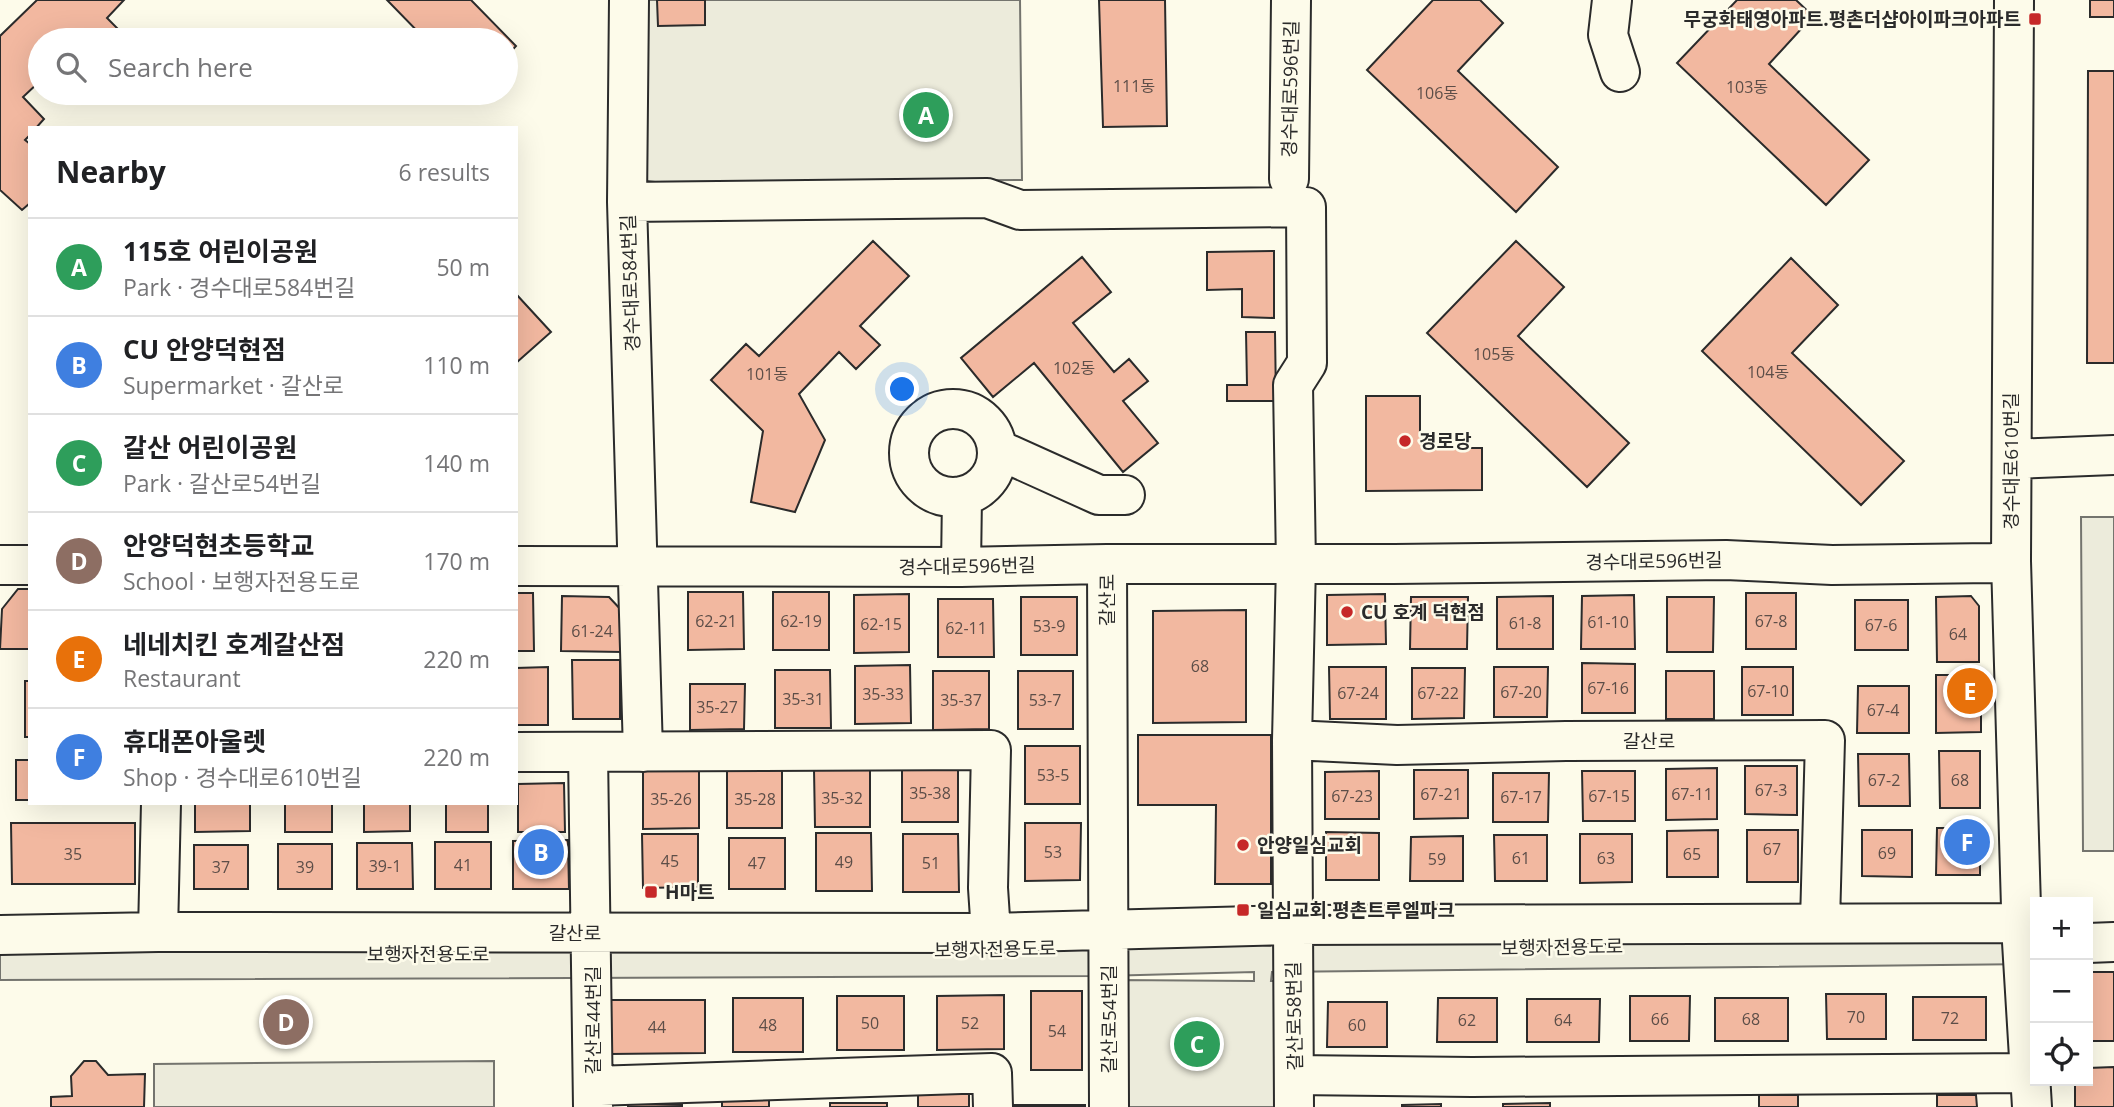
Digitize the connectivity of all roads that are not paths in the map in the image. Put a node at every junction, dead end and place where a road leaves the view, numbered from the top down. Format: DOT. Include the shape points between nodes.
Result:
graph roads {
  1 [pos="629,0"];
  2 [pos="1291,0"];
  3 [pos="1612,0"];
  4 [pos="2014,0"];
  5 [pos="1620,72"];
  6 [pos="1297,193"];
  7 [pos="627,202"];
  8 [pos="997,449"];
  9 [pos="2114,455"];
  10 [pos="2012,458"];
  11 [pos="1125,495"];
  12 [pos="962,496"];
  13 [pos="2011,561"];
  14 [pos="1107,564"];
  15 [pos="1296,564"];
  16 [pos="0,565"];
  17 [pos="28,565"];
  18 [pos="518,566"];
  19 [pos="638,566"];
  20 [pos="961,567"];
  21 [pos="1292,740"];
  22 [pos="518,752"];
  23 [pos="643,752"];
  24 [pos="588,753"];
  25 [pos="160,805"];
  26 [pos="1820,922"];
  27 [pos="2029,923"];
  28 [pos="2093,925"];
  29 [pos="2114,925"];
  30 [pos="1109,930"];
  31 [pos="158,932"];
  32 [pos="991,933"];
  33 [pos="0,934"];
  34 [pos="1293,937"];
  35 [pos="2114,942"];
  36 [pos="592,943"];
  37 [pos="1991,943"];
  38 [pos="2093,943"];
  39 [pos="0,956"];
  40 [pos="993,1090"];
  41 [pos="1823,1090"];
  42 [pos="2031,1090"];
  43 [pos="1294,1091"];
  44 [pos="1648,1091"];
  45 [pos="1472,1092"];
  46 [pos="794,1093"];
  47 [pos="593,1096"];
  48 [pos="1109,1107"];
  1 -- 7 [label="street, 경수대로584번길"];
  2 -- 6 [label="street, 경수대로596번길"];
  3 -- 5 [label="street" via="1608,35"];
  4 -- 10 [label="street, 경수대로610번길"];
  6 -- 7 [label="street" via="1020,210 987,198"];
  6 -- 15 [label="street, 경수대로596번길" via="1307,363 1293,385"];
  7 -- 19 [label="street, 경수대로584번길"];
  8 -- 11 [label="street" via="1099,495"];
  8 -- 12 [label="street" via="994,470 982,487"];
  8 -- 12 [label="street" via="990,429 975,415 954,409 933,413 917,427 909,447 911,468 923,486 941,496"];
  9 -- 10 [label="street"];
  10 -- 13 [label="street, 경수대로610번길"];
  12 -- 20 [label="street"];
  13 -- 15 [label="street, 경수대로596번길"];
  13 -- 27 [label="street, 경수대로610번길"];
  14 -- 15 [label="street, 경수대로596번길"];
  14 -- 20 [label="street, 경수대로596번길"];
  14 -- 30 [label="street, 갈산로"];
  15 -- 21 [label="street, 경수대로596번길"];
  16 -- 17 [label="street"];
  18 -- 19 [label="street, 경수대로596번길"];
  19 -- 20 [label="street, 경수대로596번길"];
  19 -- 23 [label="street, 경수대로584번길"];
  21 -- 26 [label="street, 갈산로" via="1397,745 1825,740"];
  21 -- 34 [label="street, 경수대로596번길"];
  22 -- 24 [label="street"];
  23 -- 24 [label="street"];
  23 -- 32 [label="street" via="990,750"];
  24 -- 36 [label="street, 갈산로44번길"];
  25 -- 31 [label="street"];
  26 -- 27 [label="street, 갈산로"];
  26 -- 34 [label="street, 갈산로"];
  27 -- 42 [label="street, 경수대로610번길"];
  28 -- 29 [label="street"];
  30 -- 32 [label="street, 갈산로"];
  30 -- 34 [label="street, 갈산로"];
  30 -- 48 [label="street, 갈산로54번길"];
  31 -- 33 [label="street, 갈산로"];
  31 -- 36 [label="street, 갈산로"];
  32 -- 36 [label="street, 갈산로"];
  34 -- 36 [label="street, 보행자전용도로" via="1111,948"];
  34 -- 37 [label="street, 보행자전용도로"];
  34 -- 43 [label="street, 갈산로58번길"];
  35 -- 38 [label="street"];
  36 -- 39 [label="street, 보행자전용도로"];
  36 -- 47 [label="street, 갈산로44번길"];
  40 -- 46 [label="street"];
  41 -- 42 [label="street"];
  41 -- 44 [label="street"];
  43 -- 45 [label="street"];
  44 -- 45 [label="street"];
  46 -- 47 [label="street"];
}
